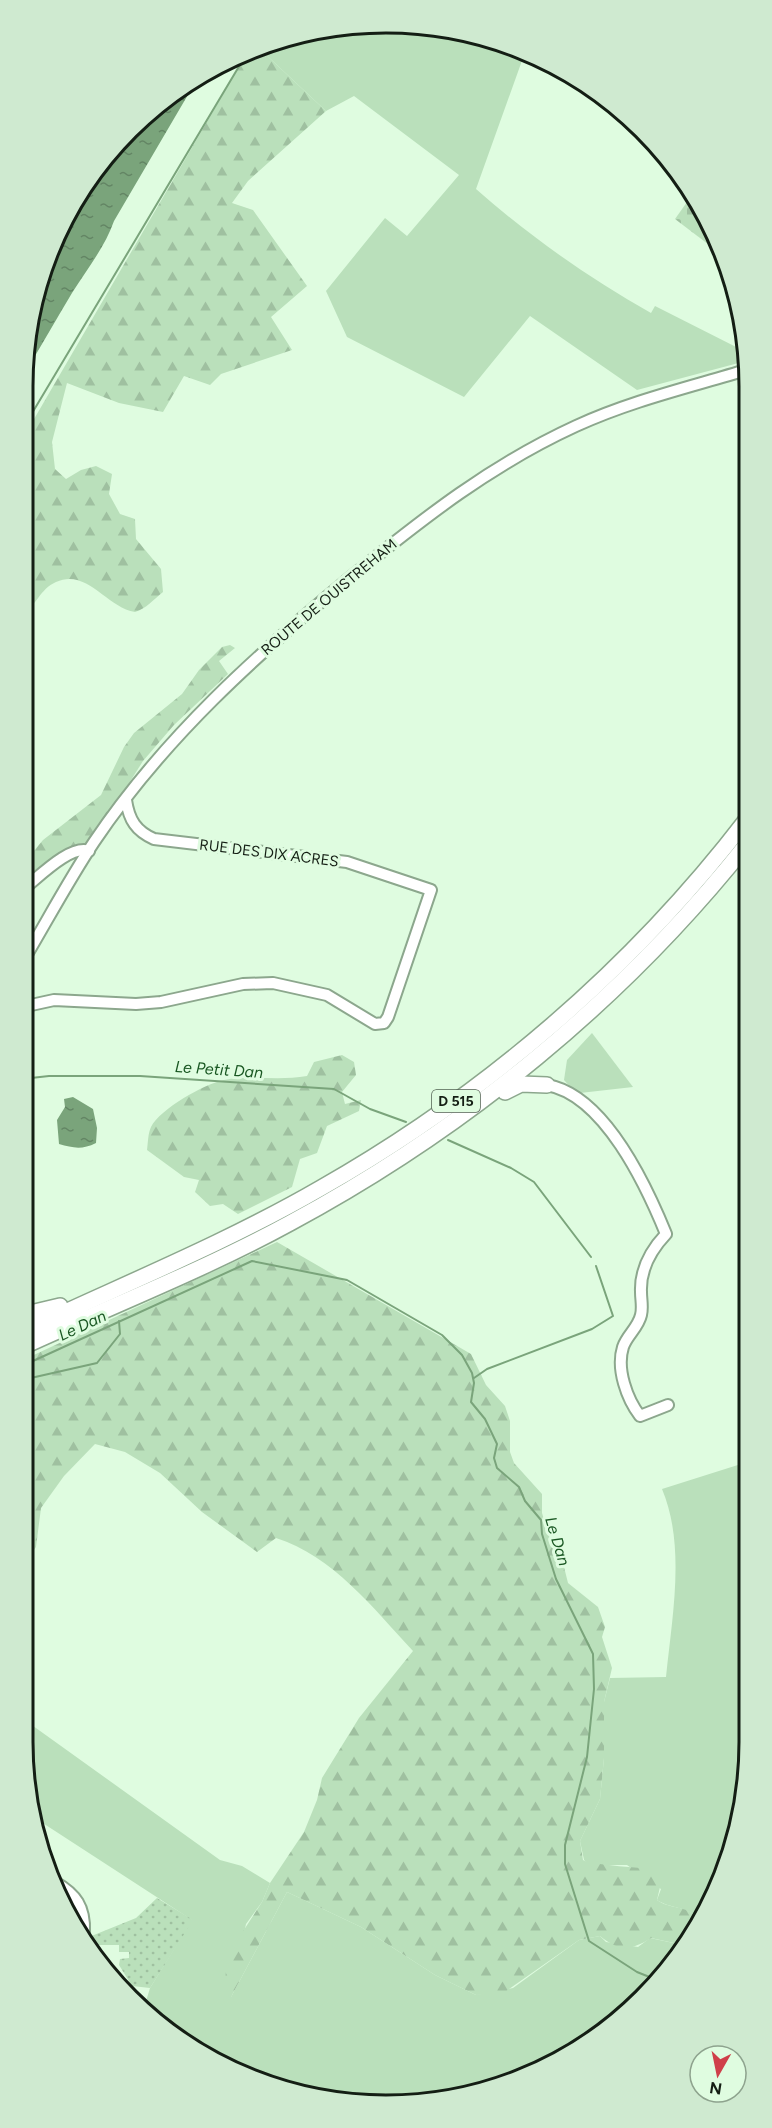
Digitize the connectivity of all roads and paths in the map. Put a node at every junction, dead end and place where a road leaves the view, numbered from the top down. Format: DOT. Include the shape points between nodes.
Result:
graph roads {
  1 [pos="738,372"];
  2 [pos="126,800"];
  3 [pos="739,829"];
  4 [pos="89,851"];
  5 [pos="739,853"];
  6 [pos="33,881"];
  7 [pos="33,945"];
  8 [pos="33,1005"];
  9 [pos="546,1051"];
  10 [pos="548,1085"];
  11 [pos="490,1095"];
  12 [pos="101,1295"];
  13 [pos="33,1311"];
  14 [pos="33,1327"];
  15 [pos="33,1342"];
  16 [pos="668,1405"];
  17 [pos="64,1887"];
  18 [pos="84,1925"];
  1 -- 2 [label="street, ROUTE DE OUISTREHAM" via="576,426 519,455 434,509 297,622 208,704 170,743"];
  2 -- 4 [label="street, ROUTE DE OUISTREHAM"];
  2 -- 8 [label="street, RUE DES DIX ACRES" via="134,825 154,839 347,862 431,890 388,1017 384,1023 375,1024 327,995 273,982 243,984 161,1002 54,1000"];
  3 -- 12 [label="highway, D 515" via="682,897 617,965 540,1035 453,1103 321,1189"];
  4 -- 6 [label="street" via="83,848 68,853"];
  4 -- 7 [label="street, ROUTE DE OUISTREHAM"];
  5 -- 9 [label="highway, D 515" via="664,940"];
  9 -- 10 [label="highway" via="537,1072"];
  9 -- 11 [label="highway, D 515"];
  10 -- 11 [label="highway" via="517,1085"];
  10 -- 16 [label="street" via="578,1096 598,1115 620,1146 666,1234 652,1248 645,1263 640,1290 642,1311 636,1329 623,1345 621,1369 628,1396 640,1416"];
  11 -- 15 [label="highway, D 515" via="386,1168 297,1220"];
  12 -- 13 [label="highway"];
  12 -- 14 [label="highway, D 515"];
  17 -- 18 [label="street" via="79,1902"];
}
